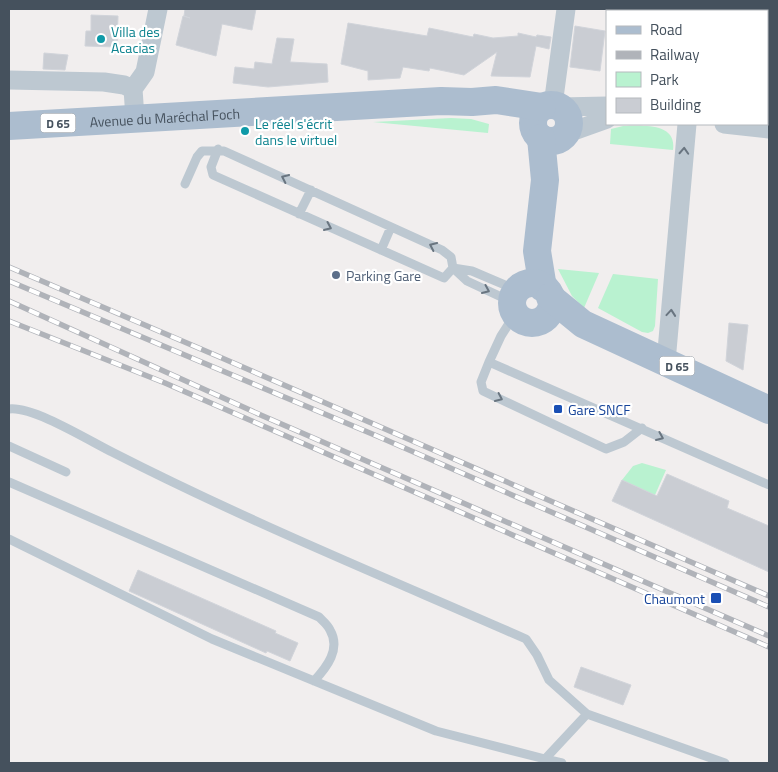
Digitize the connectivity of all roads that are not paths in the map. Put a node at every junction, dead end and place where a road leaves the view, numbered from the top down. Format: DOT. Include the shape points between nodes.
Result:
graph roads {
  1 [pos="158,9"];
  2 [pos="566,9"];
  3 [pos="9,80"];
  4 [pos="133,90"];
  5 [pos="606,106"];
  6 [pos="135,118"];
  7 [pos="606,120"];
  8 [pos="551,123"];
  9 [pos="687,125"];
  10 [pos="733,125"];
  11 [pos="9,126"];
  12 [pos="769,129"];
  13 [pos="218,150"];
  14 [pos="185,184"];
  15 [pos="311,190"];
  16 [pos="299,214"];
  17 [pos="391,227"];
  18 [pos="381,250"];
  19 [pos="453,268"];
  20 [pos="529,300"];
  21 [pos="489,362"];
  22 [pos="666,362"];
  23 [pos="9,409"];
  24 [pos="769,410"];
  25 [pos="642,428"];
  26 [pos="9,446"];
  27 [pos="66,472"];
  28 [pos="9,482"];
  29 [pos="769,485"];
  30 [pos="9,539"];
  31 [pos="314,681"];
  32 [pos="586,714"];
  33 [pos="545,759"];
  34 [pos="562,763"];
  35 [pos="725,763"];
  1 -- 4 [label="street" via="145,72"];
  2 -- 8 [label="street"];
  3 -- 4 [label="street" via="104,82"];
  4 -- 6 [label="street"];
  5 -- 8 [label="street, Avenue du Maréchal Foch"];
  6 -- 8 [label="main road, Avenue du Maréchal Foch / D 65" via="496,100"];
  6 -- 11 [label="main road, Avenue du Maréchal Foch / D 65"];
  7 -- 8 [label="street, Avenue du Maréchal Foch"];
  8 -- 20 [label="main road"];
  22 -- 9 [label="street, one-way"];
  10 -- 12 [label="street"];
  13 -- 14 [label="lane" via="202,151"];
  15 -- 13 [label="lane, one-way"];
  13 -- 16 [label="lane" via="211,167 213,176"];
  15 -- 16 [label="lane"];
  15 -- 17 [label="lane"];
  16 -- 18 [label="lane, one-way"];
  17 -- 18 [label="lane"];
  19 -- 17 [label="lane, one-way" via="451,257 442,250"];
  18 -- 19 [label="lane" via="444,278"];
  19 -- 20 [label="lane" via="472,271"];
  20 -- 21 [label="lane" via="501,336"];
  20 -- 22 [label="main road, D 65"];
  21 -- 25 [label="lane"];
  21 -- 25 [label="lane, one-way" via="481,382 483,391 606,449 624,442"];
  22 -- 24 [label="main road, D 65"];
  23 -- 32 [label="lane" via="17,408 43,417 178,486 526,639 549,680"];
  25 -- 29 [label="lane, one-way"];
  26 -- 27 [label="lane"];
  28 -- 31 [label="lane" via="319,617 330,630 334,647 331,660"];
  30 -- 31 [label="lane" via="212,639"];
  31 -- 33 [label="lane" via="436,731"];
  32 -- 33 [label="lane"];
  32 -- 35 [label="lane"];
  33 -- 34 [label="lane"];
}
